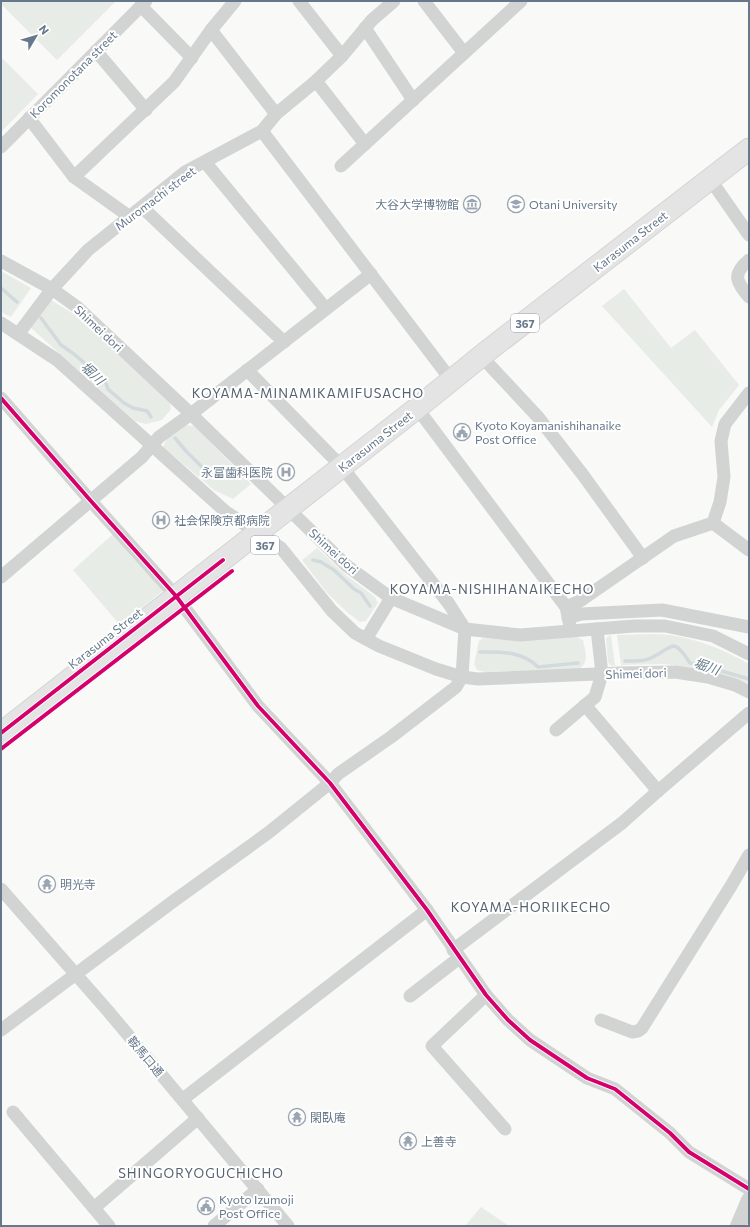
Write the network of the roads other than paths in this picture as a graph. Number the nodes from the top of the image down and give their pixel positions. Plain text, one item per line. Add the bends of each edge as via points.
1 (235, 1) edge
2 (299, 1) edge
3 (394, 1) edge
4 (424, 1) edge
5 (521, 1) edge
6 (143, 4) edge
7 (365, 28) junction
8 (210, 30) junction
9 (96, 51) junction
10 (464, 53) junction
11 (342, 56) junction
12 (192, 58) junction
13 (316, 81) junction
14 (413, 100) junction
15 (146, 110) junction
16 (276, 114) junction
17 (29, 118) junction
18 (262, 131) junction
19 (365, 144) junction
20 (1, 147) edge
21 (749, 149) edge
22 (205, 162) junction
23 (341, 166) dead end
24 (749, 166) edge
25 (74, 177) junction
26 (714, 185) junction
27 (143, 208) junction
28 (130, 217) junction
29 (749, 235) edge
30 (749, 260) edge
31 (1, 261) edge
32 (371, 274) junction
33 (52, 289) junction
34 (749, 297) edge
35 (326, 309) junction
36 (1, 323) edge
37 (18, 333) junction
38 (284, 342) junction
39 (486, 362) junction
40 (248, 370) junction
41 (452, 380) junction
42 (749, 393) edge
43 (1, 398) edge
44 (191, 414) junction
45 (421, 414) junction
46 (151, 446) junction
47 (346, 472) junction
48 (90, 500) junction
49 (293, 513) junction
50 (713, 523) junction
51 (264, 536) junction
52 (749, 550) edge
53 (643, 558) junction
54 (1, 577) edge
55 (391, 598) junction
56 (180, 602) junction
57 (567, 612) junction
58 (749, 627) edge
59 (465, 629) junction
60 (597, 629) junction
61 (571, 631) junction
62 (366, 639) junction
63 (749, 654) edge
64 (602, 674) junction
65 (462, 677) junction
66 (749, 692) edge
67 (585, 705) junction
68 (749, 713) edge
69 (556, 730) dead end
70 (1, 733) edge
71 (1, 749) edge
72 (330, 782) junction
73 (658, 790) junction
74 (749, 855) edge
75 (1, 889) edge
76 (426, 910) junction
77 (456, 954) junction
78 (76, 974) junction
79 (486, 995) junction
80 (410, 996) dead end
81 (601, 1020) dead end
82 (1, 1030) edge
83 (183, 1099) junction
84 (13, 1112) dead end
85 (198, 1118) junction
86 (504, 1129) dead end
87 (258, 1189) junction
88 (749, 1189) edge
89 (749, 1200) edge
90 (94, 1208) junction
91 (109, 1226) edge
92 (214, 1226) edge
93 (288, 1226) edge
94 (738, 1226) edge

1 - 8 street
2 - 11 street
3 - 7 street, Muromachi street
4 - 10 street
5 - 10 street
6 - 9 street, Koromonotana street
6 - 12 street
7 - 11 street, Muromachi street
7 - 14 street
8 - 12 street
8 - 16 street
9 - 15 street
9 - 17 street, Koromonotana street
10 - 14 street
11 - 13 street, Muromachi street
12 - 15 street via 174,82
13 - 16 street, Muromachi street
13 - 19 street
14 - 19 street
15 - 25 street
16 - 18 street, Muromachi street
17 - 20 street, Koromonotana street
17 - 25 street
18 - 22 street, Muromachi street
18 - 32 street
19 - 23 street
21 - 26 highway, Karasuma Street / 367
22 - 27 street, Muromachi street via 185,172
22 - 35 street
24 - 26 highway, Karasuma Street / 367
25 - 28 street
26 - 29 street
26 - 39 highway, Karasuma Street / 367 via 565,311
27 - 28 street, Muromachi street
27 - 38 street
28 - 33 street, Muromachi street via 88,250
30 - 34 street via 739,270 738,278 739,284
31 - 33 street, Shimei dori
32 - 35 street
32 - 41 street
33 - 37 street, Muromachi street
33 - 44 street, Shimei dori via 77,307
35 - 38 street
36 - 37 street, Shimei dori
37 - 46 street, Shimei dori via 57,360
38 - 40 street
39 - 41 highway, Karasuma Street / 367
39 - 45 highway, Karasuma Street / 367
39 - 53 street via 538,417
40 - 44 street
40 - 47 street
41 - 45 highway, Karasuma Street / 367
42 - 50 street via 725,424 721,441 724,476 720,502
43 - 48 street
44 - 46 street via 159,437
44 - 49 street, Shimei dori
45 - 47 highway, Karasuma Street / 367
45 - 57 street
46 - 48 street via 142,457
46 - 51 street, Shimei dori via 226,512
47 - 49 highway, Karasuma Street / 367
47 - 59 street via 436,586
48 - 54 street
48 - 56 street
49 - 51 highway, Karasuma Street / 367
49 - 55 street, Shimei dori via 347,566
50 - 52 street
50 - 53 street via 674,536
51 - 56 highway, Karasuma Street / 367
51 - 62 street, Shimei dori via 281,548 332,611 355,633
53 - 57 street
55 - 59 street, Shimei dori
55 - 62 street
56 - 70 highway, Karasuma Street / 367
56 - 71 highway, Karasuma Street / 367
56 - 72 street via 258,706
57 - 58 street via 582,614 662,610
57 - 61 street
59 - 61 street, Shimei dori via 520,635
59 - 65 street
60 - 61 street, Shimei dori
60 - 63 street, Shimei dori via 665,626 713,636
60 - 64 street
62 - 65 street, Shimei dori via 436,670
64 - 65 street, Shimei dori via 478,679
64 - 66 street, Shimei dori via 675,672 708,677
64 - 67 street via 595,697
65 - 72 street via 456,687
67 - 69 street
67 - 73 street
68 - 73 street
72 - 76 street
72 - 78 street via 268,833
73 - 77 street via 622,823
74 - 81 street via 642,1028 632,1032
75 - 78 street, 鞍馬口通
76 - 77 street
76 - 83 street
77 - 79 street
77 - 80 street
78 - 82 street
78 - 83 street, 鞍馬口通
79 - 86 street via 432,1046
79 - 88 street via 530,1040 588,1078 615,1089 670,1133 689,1152
83 - 85 street, 鞍馬口通
84 - 90 street
85 - 87 street, 鞍馬口通
85 - 90 street
87 - 92 street
87 - 93 street, 鞍馬口通
89 - 94 street
90 - 91 street

